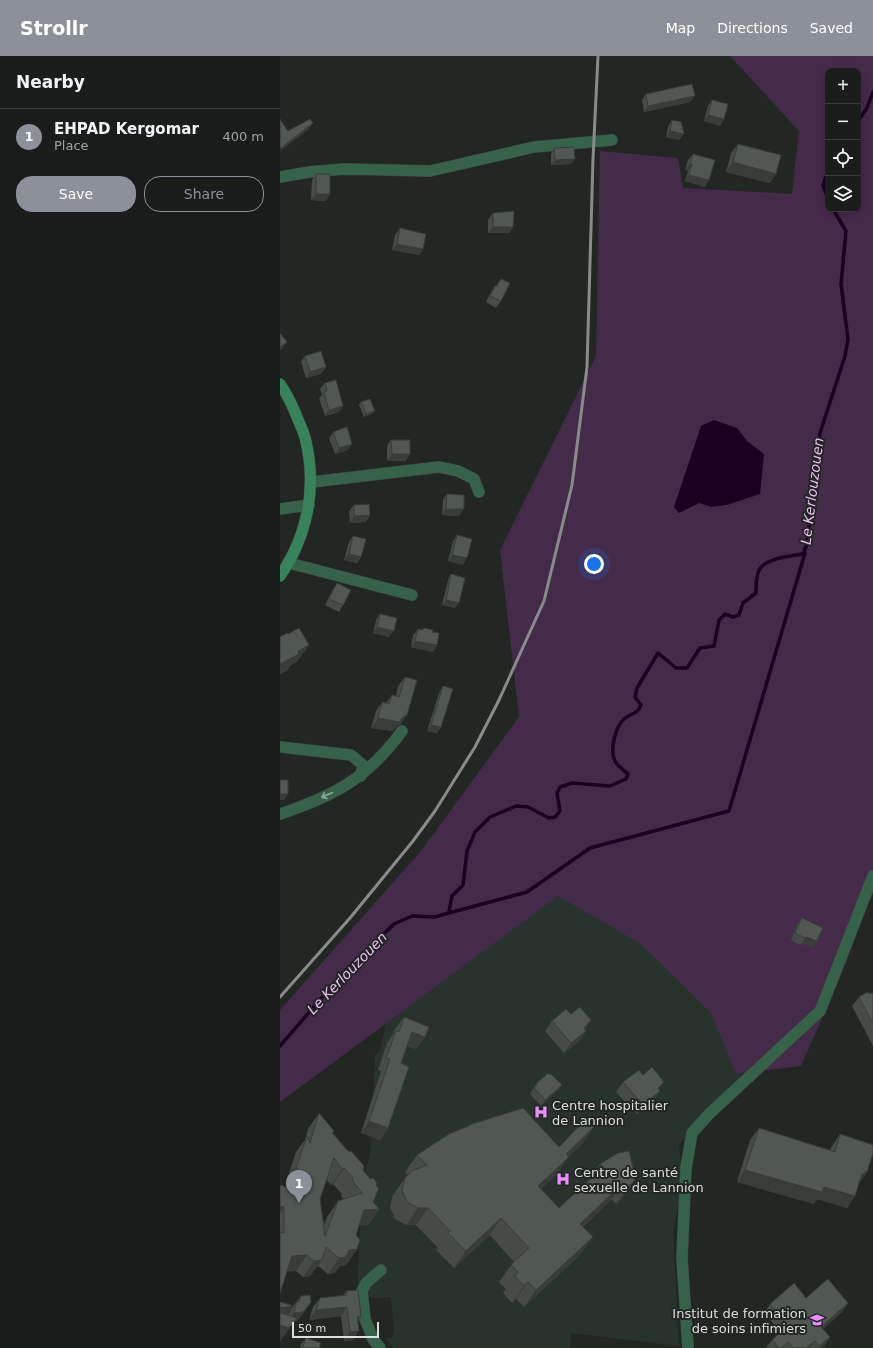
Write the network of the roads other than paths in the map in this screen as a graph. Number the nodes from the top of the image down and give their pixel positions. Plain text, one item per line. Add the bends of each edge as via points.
1 (612, 140) dead end
2 (280, 177) edge
3 (280, 384) edge
4 (312, 482) junction
5 (479, 492) dead end
6 (309, 504) junction
7 (280, 509) edge
8 (289, 563) junction
9 (280, 576) edge
10 (412, 595) dead end
11 (402, 732) dead end
12 (280, 747) edge
13 (361, 776) junction
14 (280, 814) edge
15 (873, 876) edge
16 (381, 1270) dead end
17 (380, 1348) edge
18 (688, 1348) edge

1 - 2 street via 534,147 430,171 344,170
3 - 4 main road via 296,413 306,442
4 - 5 street via 439,467 458,471 474,479
4 - 6 main road
6 - 7 street
6 - 8 main road via 302,533
8 - 9 main road
8 - 10 street
11 - 13 street via 388,750
12 - 13 street via 350,755 363,765
13 -> 14 street via 340,789
15 - 18 street via 820,1011 692,1133 686,1168 682,1258
16 - 17 street via 366,1283 362,1291 365,1319 373,1339

